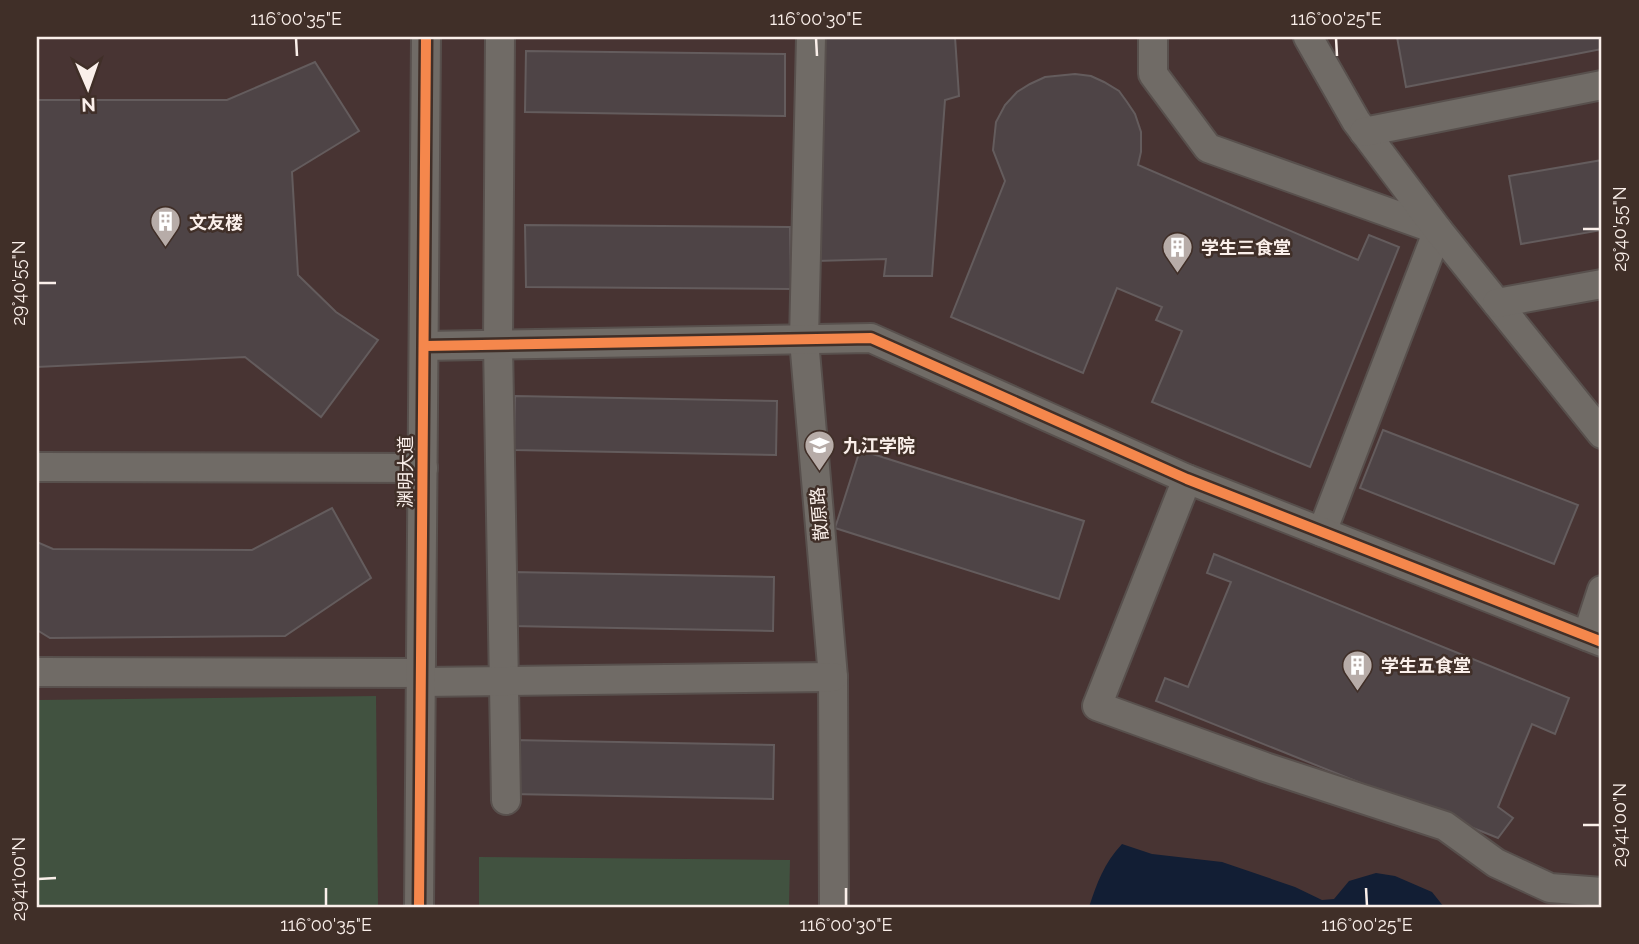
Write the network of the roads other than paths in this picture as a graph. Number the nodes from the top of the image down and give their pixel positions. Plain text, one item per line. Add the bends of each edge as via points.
1 (426, 37) edge
2 (500, 37) edge
3 (811, 37) edge
4 (1153, 37) edge
5 (1308, 37) edge
6 (1602, 85) edge
7 (1364, 132) junction
8 (1438, 230) junction
9 (1602, 284) edge
10 (1497, 303) junction
11 (804, 340) junction
12 (498, 345) junction
13 (424, 346) junction
14 (1602, 433) edge
15 (37, 467) edge
16 (423, 468) junction
17 (1188, 479) junction
18 (1322, 532) junction
19 (1602, 590) edge
20 (1595, 639) edge
21 (37, 672) edge
22 (421, 677) junction
23 (833, 677) junction
24 (504, 680) junction
25 (506, 800) dead end
26 (1602, 892) edge
27 (419, 907) edge
28 (834, 907) edge

1 - 13 street, 渊明大道
2 - 12 street
3 - 11 street, 散原路
4 - 8 street via 1153,74 1208,148
5 - 7 street
6 - 7 street
7 - 8 street
8 - 10 street
8 - 18 street
9 - 10 street
10 - 14 street
11 - 12 street
11 - 17 street via 871,338
11 - 23 street, 散原路
12 - 13 street
12 - 24 street
13 - 16 street, 渊明大道
15 - 16 street
16 - 22 street, 渊明大道
17 - 18 street
17 - 26 street via 1097,706 1265,768 1445,826 1496,863 1550,888
18 - 20 street
19 - 20 street
21 - 22 street
22 - 24 street
22 - 27 street, 渊明大道
23 - 24 street
23 - 28 street, 散原路
24 - 25 street

